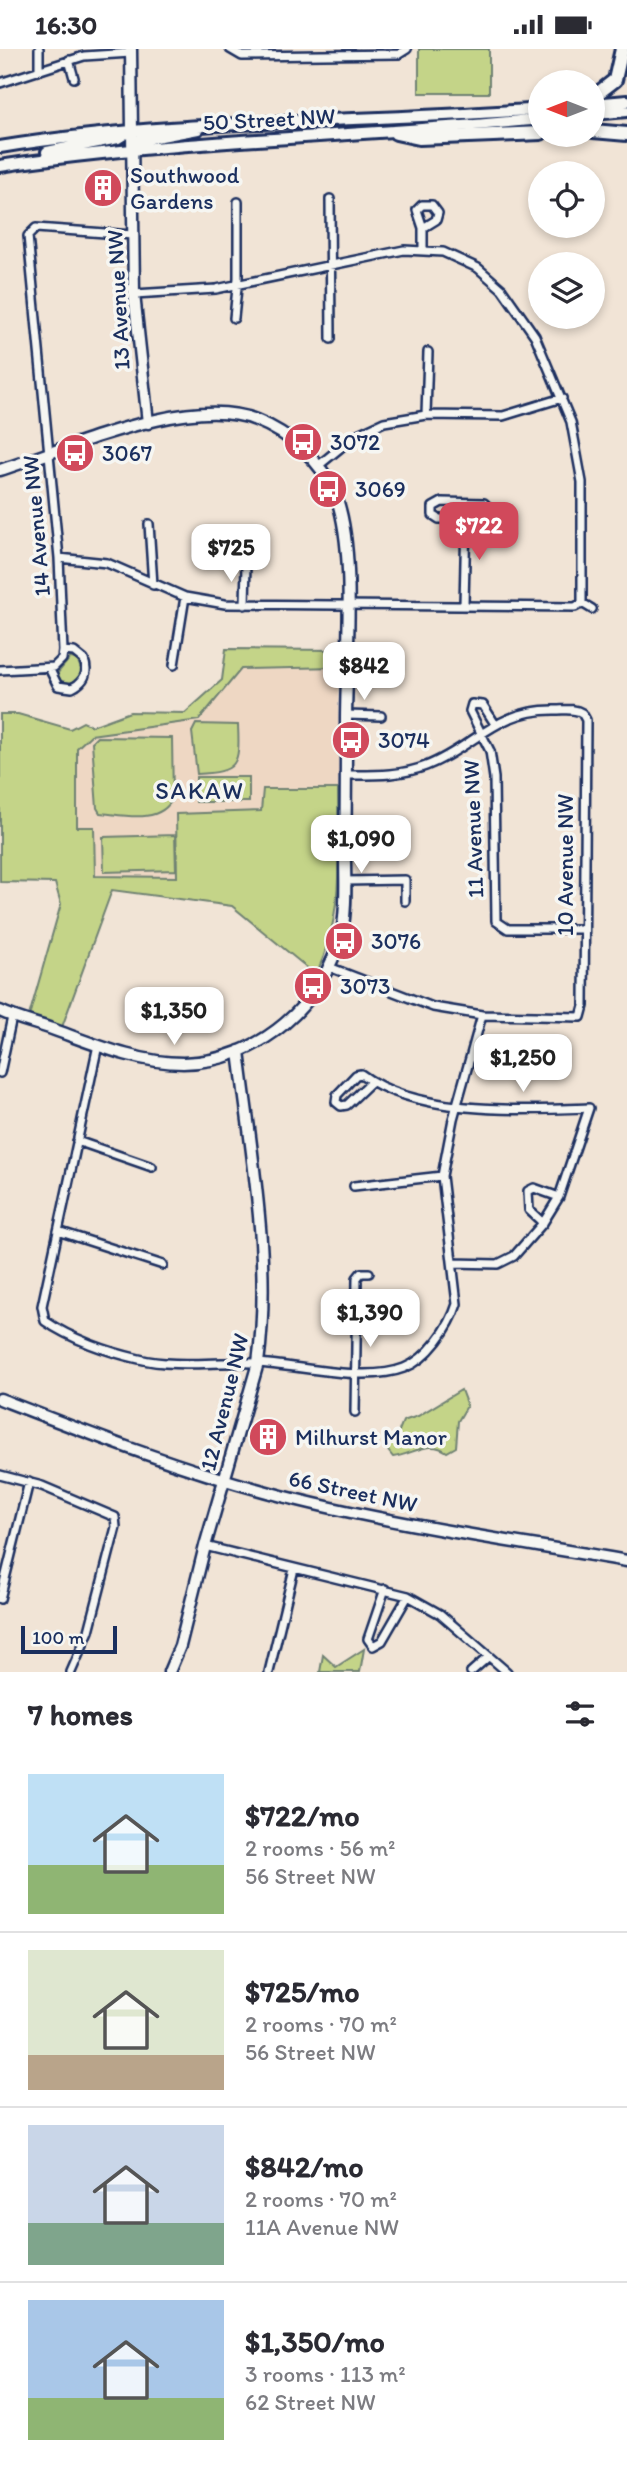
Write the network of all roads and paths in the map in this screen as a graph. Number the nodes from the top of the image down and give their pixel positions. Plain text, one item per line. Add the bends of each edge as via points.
1 (39, 49) edge
2 (407, 49) edge
3 (622, 49) edge
4 (230, 50) edge
5 (131, 51) edge
6 (69, 60) junction
7 (39, 70) junction
8 (74, 78) dead end
9 (0, 83) edge
10 (606, 87) edge
11 (627, 101) edge
12 (606, 103) edge
13 (528, 110) edge
14 (627, 111) edge
15 (606, 113) edge
16 (528, 120) edge
17 (228, 122) junction
18 (132, 129) junction
19 (606, 132) edge
20 (396, 133) junction
21 (528, 134) edge
22 (627, 134) edge
23 (0, 146) edge
24 (132, 148) junction
25 (18, 163) junction
26 (0, 166) edge
27 (330, 199) dead end
28 (238, 202) dead end
29 (423, 228) dead end
30 (133, 235) junction
31 (423, 250) junction
32 (330, 265) junction
33 (236, 285) junction
34 (134, 294) junction
35 (234, 318) dead end
36 (331, 339) dead end
37 (428, 352) dead end
38 (562, 398) junction
39 (426, 415) junction
40 (148, 423) junction
41 (49, 455) junction
42 (318, 466) junction
43 (0, 470) edge
44 (466, 520) junction
45 (149, 524) dead end
46 (59, 558) junction
47 (246, 563) dead end
48 (153, 585) junction
49 (185, 597) junction
50 (582, 603) junction
51 (464, 604) junction
52 (245, 605) junction
53 (346, 606) junction
54 (592, 609) dead end
55 (63, 654) junction
56 (174, 666) dead end
57 (49, 668) junction
58 (0, 670) edge
59 (346, 715) junction
60 (381, 716) dead end
61 (495, 724) junction
62 (482, 731) junction
63 (346, 775) junction
64 (345, 881) junction
65 (405, 901) dead end
66 (584, 929) junction
67 (329, 967) junction
68 (0, 1011) edge
69 (482, 1015) junction
70 (12, 1017) junction
71 (97, 1045) junction
72 (239, 1051) junction
73 (0, 1073) edge
74 (370, 1083) junction
75 (456, 1107) junction
76 (77, 1141) junction
77 (152, 1167) dead end
78 (442, 1176) junction
79 (354, 1186) dead end
80 (559, 1197) junction
81 (543, 1223) junction
82 (58, 1231) junction
83 (453, 1263) junction
84 (163, 1265) dead end
85 (369, 1273) dead end
86 (154, 1362) junction
87 (258, 1363) junction
88 (154, 1372) dead end
89 (356, 1372) junction
90 (0, 1399) edge
91 (355, 1412) dead end
92 (0, 1475) edge
93 (224, 1481) junction
94 (29, 1482) junction
95 (205, 1546) junction
96 (627, 1561) edge
97 (294, 1569) junction
98 (385, 1590) junction
99 (408, 1596) junction
100 (0, 1599) edge
101 (488, 1657) junction
102 (71, 1672) edge
103 (169, 1672) edge
104 (270, 1672) edge
105 (471, 1672) edge
106 (507, 1672) edge

1 - 7 street
2 - 4 street via 386,55 242,56
3 - 10 highway via 615,80
5 - 6 street
5 - 18 street, 13 Avenue NW
6 - 7 street
6 - 8 street
7 - 9 street
11 - 12 main road
13 - 17 main road, 50 Street NW
14 - 15 main road
16 - 20 main road, 50 Street NW
17 - 18 main road, 50 Street NW
17 - 24 main road via 140,140
18 - 23 main road, 50 Street NW
18 - 24 street, 13 Avenue NW
18 - 25 main road via 118,138
19 - 22 highway
20 - 21 highway via 419,138
20 - 24 main road, 50 Street NW
24 - 25 main road, 50 Street NW
24 - 30 street, 13 Avenue NW
25 - 26 main road, 50 Street NW
27 - 32 street
28 - 33 street
29 - 31 street
30 - 34 street, 13 Avenue NW
30 - 41 street, 14 Avenue NW via 40,228 29,232
31 - 32 street
31 - 38 street via 468,262 502,289 535,336
32 - 33 street
32 - 36 street
33 - 34 street
33 - 35 street
34 - 40 street, 13 Avenue NW
37 - 39 street
38 - 39 street via 503,416
38 - 50 street via 580,465
39 - 42 street via 368,428
40 - 41 street
40 - 42 street via 204,411 236,414 278,430
41 - 43 street
41 - 46 street, 14 Avenue NW
42 - 53 street via 336,496 346,536
44 - 44 street via 486,519 491,507 442,502 433,507 433,515 439,519
44 - 51 street
45 - 48 street
46 - 48 street via 107,563
46 - 55 street, 14 Avenue NW
47 - 52 street
48 - 49 street
49 - 52 street
49 - 56 street
50 - 51 street via 575,607
50 - 54 street
51 - 53 street
52 - 53 street
53 - 59 street
55 - 57 street via 58,664
55 - 57 street via 78,654 84,660 84,679 72,688 61,687
57 - 58 street
59 - 60 street
59 - 63 street
61 - 62 street
61 - 62 street, 11 Avenue NW via 484,705 472,704 470,711
61 - 66 street, 10 Avenue NW via 540,710 575,710 586,720
62 - 63 street via 420,769 393,775
62 - 66 street, 11 Avenue NW via 494,778 495,915 499,925 508,929
63 - 64 street
64 - 65 street via 405,880
64 - 67 street via 342,929
66 - 69 street, 10 Avenue NW via 581,1017
67 - 69 street via 433,1007
67 - 72 street via 289,1021
68 - 70 street
69 - 75 street
70 - 71 street
70 - 73 street
71 - 72 street via 148,1060 185,1063
71 - 76 street
72 - 87 street, 12 Avenue NW via 264,1276
74 - 74 street via 364,1075 356,1075 336,1102 347,1105
74 - 75 street
75 - 78 street
75 - 80 street via 589,1108
76 - 77 street
76 - 82 street
78 - 79 street
78 - 83 street
80 - 81 street
80 - 81 street via 534,1188 528,1191 529,1210
81 - 83 street via 514,1256 498,1264
82 - 84 street
82 - 86 street via 42,1317 108,1349
83 - 89 street via 458,1294 452,1320 421,1358 390,1372
85 - 89 street via 357,1278
86 - 87 street
86 - 88 street
87 - 89 street
87 - 93 street, 12 Avenue NW
89 - 91 street
90 - 93 street, 66 Street NW
92 - 94 street
93 - 95 street, 12 Avenue NW
93 - 96 street, 66 Street NW via 365,1515
94 - 100 street
94 - 102 street via 115,1517 93,1618
95 - 97 street
95 - 103 street, 12 Avenue NW
97 - 98 street
97 - 104 street
98 - 99 street
98 - 99 street via 368,1639 373,1646 382,1641
99 - 101 street via 440,1613
101 - 105 street
101 - 106 street

